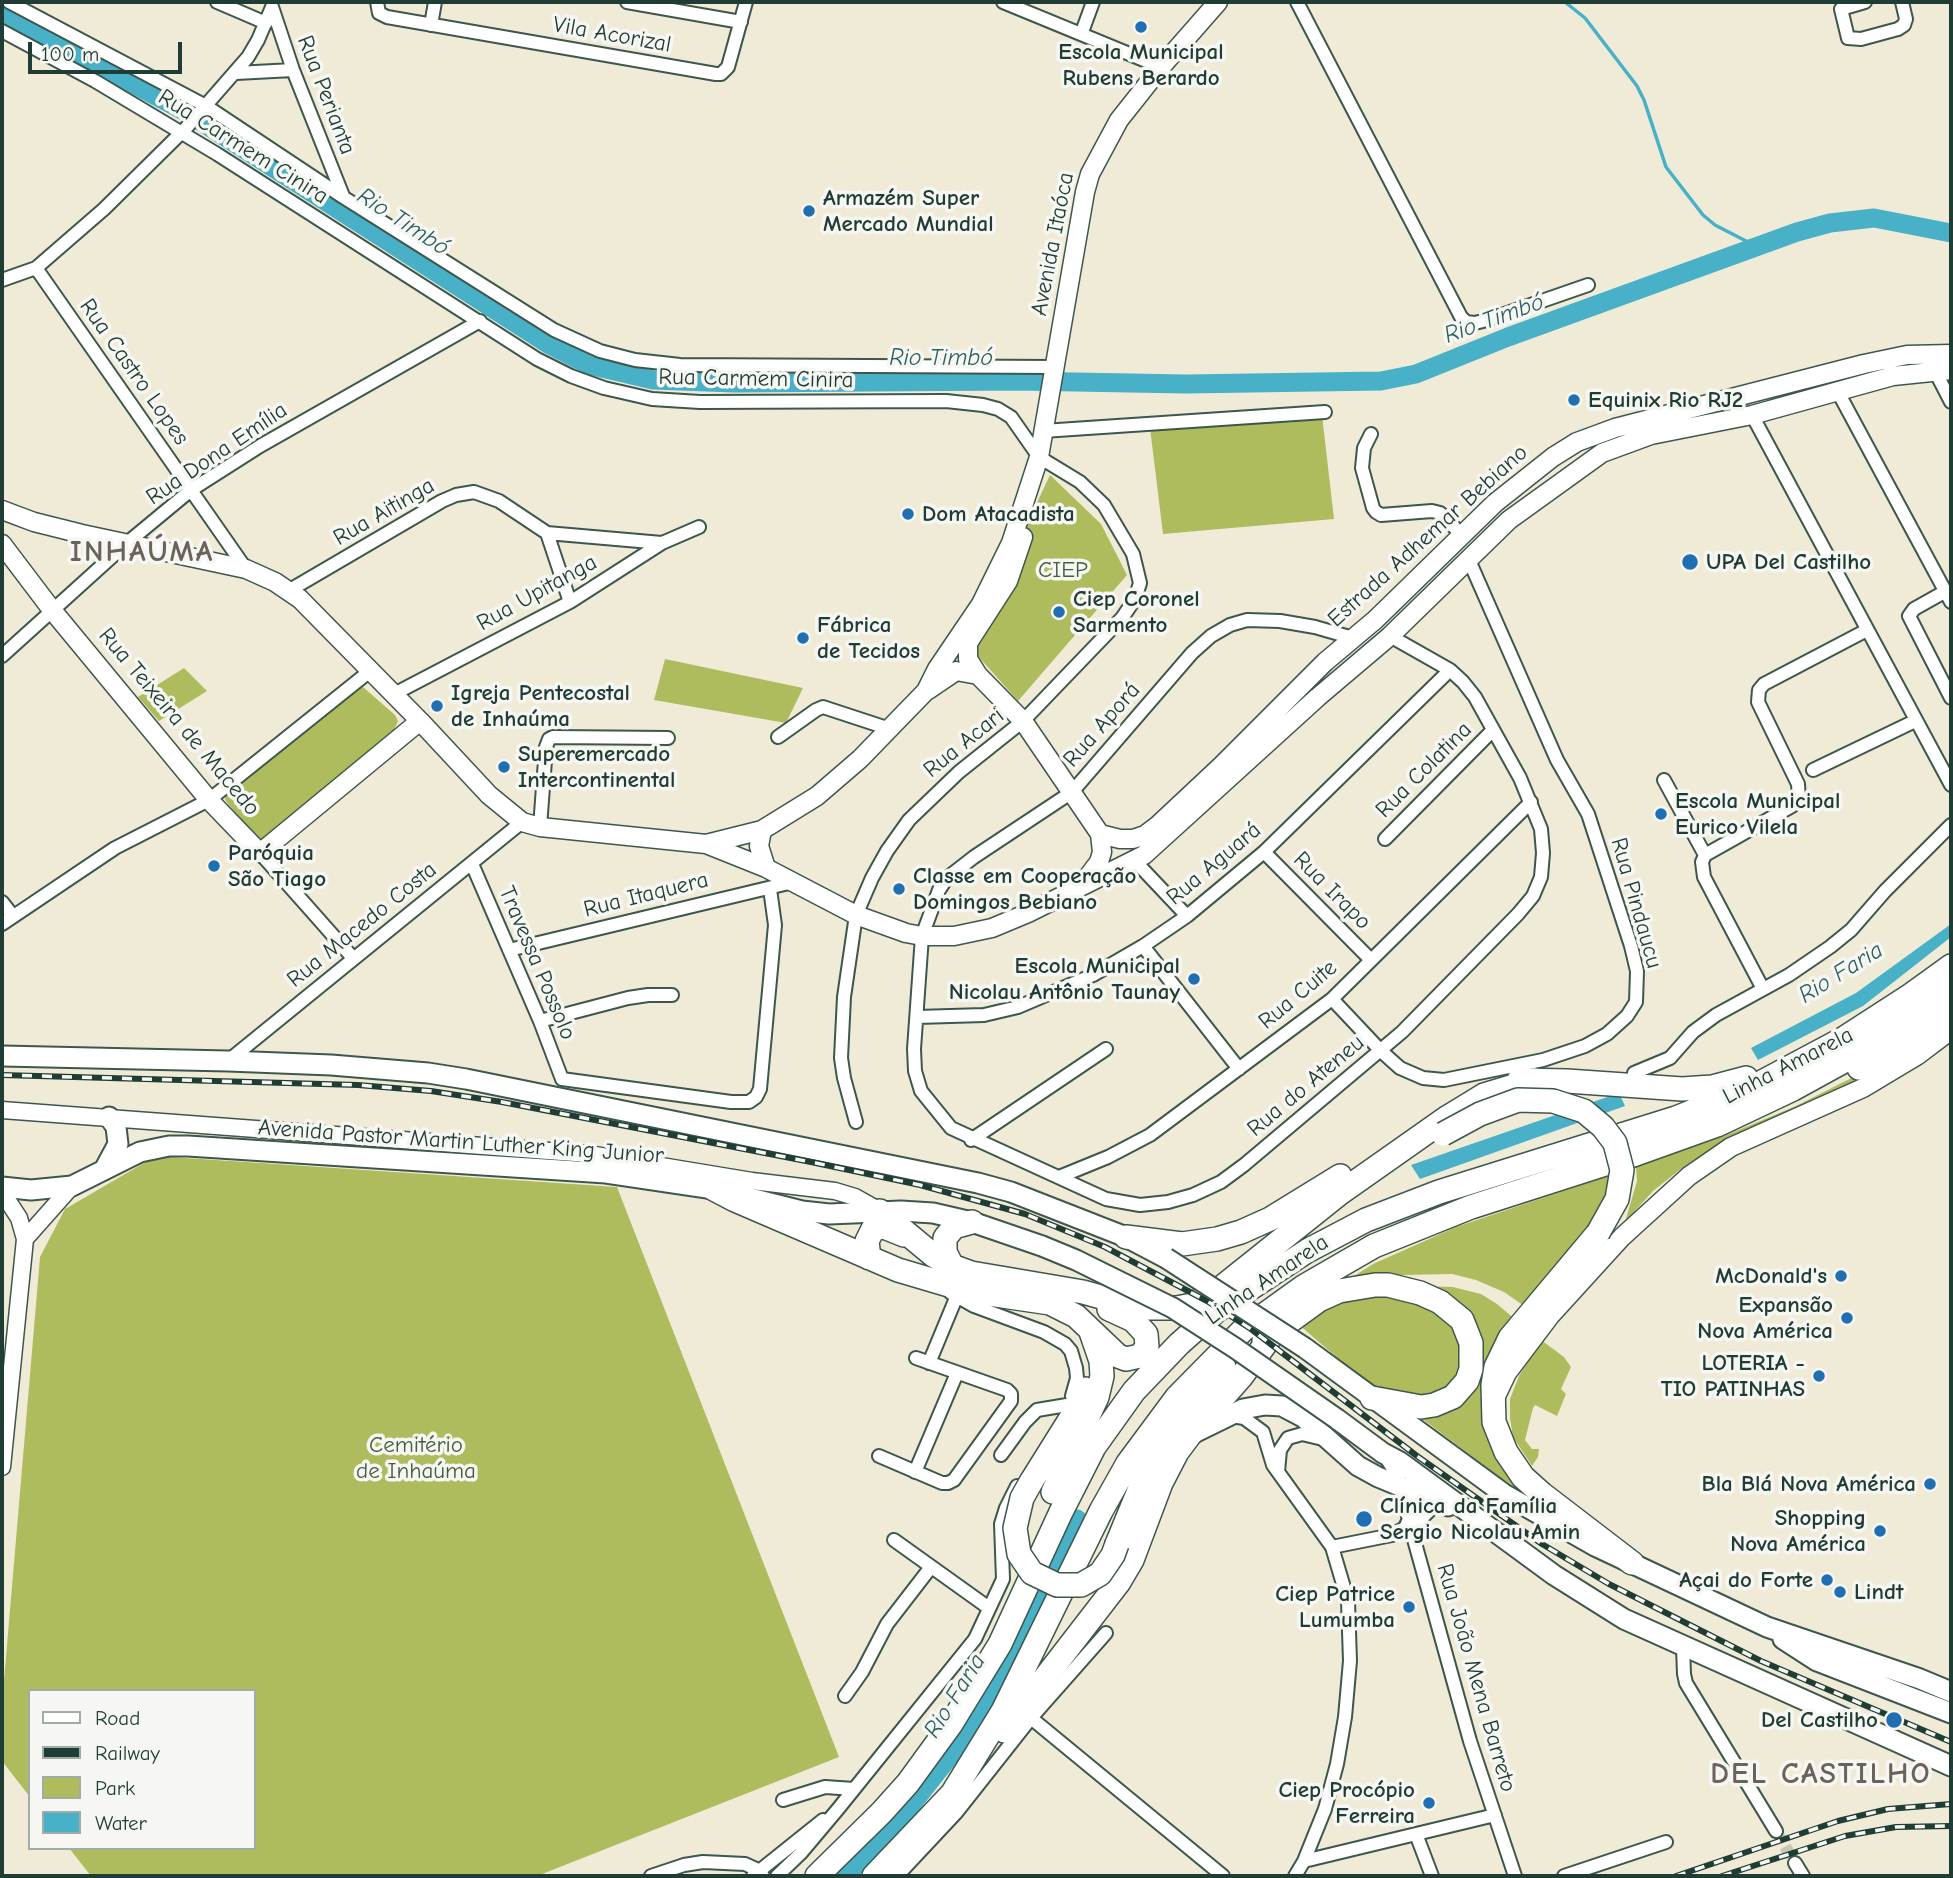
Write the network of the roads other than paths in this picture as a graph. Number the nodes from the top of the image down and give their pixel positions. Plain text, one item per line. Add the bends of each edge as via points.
1 (9, 2) edge
2 (218, 2) edge
3 (435, 2) edge
4 (627, 2) edge
5 (746, 2) edge
6 (1003, 2) edge
7 (1093, 2) edge
8 (1297, 2) edge
9 (1865, 2) edge
10 (1902, 2) edge
11 (1211, 4) edge
12 (272, 5) edge
13 (378, 7) edge
14 (741, 22) junction
15 (266, 23) junction
16 (431, 24) junction
17 (2, 32) edge
18 (1082, 33) junction
19 (1161, 67) junction
20 (293, 70) junction
21 (236, 73) junction
22 (204, 109) junction
23 (183, 130) junction
24 (343, 197) junction
25 (36, 268) junction
26 (2, 280) edge
27 (1588, 285) dead end
28 (481, 321) junction
29 (1951, 354) edge
30 (1943, 370) edge
31 (1053, 379) junction
32 (1780, 386) junction
33 (1839, 392) junction
34 (1720, 400) junction
35 (1951, 402) edge
36 (1325, 412) dead end
37 (1752, 415) junction
38 (1043, 431) junction
39 (1371, 434) dead end
40 (1039, 457) junction
41 (1535, 471) junction
42 (1550, 489) junction
43 (191, 490) junction
44 (1028, 493) junction
45 (2, 510) edge
46 (34, 522) junction
47 (699, 527) dead end
48 (547, 533) junction
49 (1461, 534) junction
50 (127, 543) junction
51 (662, 543) junction
52 (4, 547) edge
53 (1468, 558) junction
54 (246, 569) junction
55 (289, 590) junction
56 (1948, 596) edge
57 (570, 602) junction
58 (52, 610) junction
59 (1375, 620) junction
60 (1867, 629) junction
61 (1390, 636) junction
62 (1353, 638) junction
63 (2, 656) edge
64 (370, 670) junction
65 (1450, 670) junction
66 (978, 675) junction
67 (926, 691) junction
68 (394, 694) junction
69 (1951, 698) edge
70 (421, 721) junction
71 (1915, 721) junction
72 (1023, 722) junction
73 (890, 729) junction
74 (1492, 731) junction
75 (778, 737) dead end
76 (667, 738) dead end
77 (1813, 770) dead end
78 (1664, 780) dead end
79 (1951, 785) edge
80 (1072, 792) junction
81 (209, 800) junction
82 (1531, 802) junction
83 (522, 822) junction
84 (1951, 825) edge
85 (540, 827) junction
86 (762, 830) junction
87 (1100, 834) junction
88 (1385, 839) dead end
89 (706, 844) junction
90 (1264, 852) junction
91 (260, 853) junction
92 (1705, 855) junction
93 (1135, 861) junction
94 (472, 864) junction
95 (766, 868) junction
96 (793, 882) junction
97 (1080, 887) junction
98 (764, 890) junction
99 (2, 902) edge
100 (856, 915) junction
101 (1187, 916) junction
102 (7, 920) edge
103 (922, 936) junction
104 (1143, 946) junction
105 (509, 950) junction
106 (352, 958) junction
107 (1370, 960) junction
108 (1951, 966) edge
109 (1763, 989) junction
110 (1951, 992) edge
111 (672, 995) dead end
112 (1332, 999) junction
113 (1951, 1015) edge
114 (917, 1017) junction
115 (540, 1021) junction
116 (1951, 1030) edge
117 (1106, 1049) dead end
118 (1381, 1051) junction
119 (2, 1056) edge
120 (228, 1061) junction
121 (1793, 1066) junction
122 (1239, 1069) junction
123 (1634, 1073) dead end
124 (1534, 1080) junction
125 (1793, 1089) junction
126 (2, 1110) edge
127 (109, 1117) junction
128 (856, 1122) dead end
129 (971, 1139) junction
130 (104, 1171) junction
131 (1059, 1177) junction
132 (72, 1186) junction
133 (714, 1189) junction
134 (2, 1190) edge
135 (880, 1211) junction
136 (972, 1222) junction
137 (1126, 1237) junction
138 (910, 1238) junction
139 (25, 1239) junction
140 (869, 1258) junction
141 (950, 1283) junction
142 (1046, 1286) junction
143 (993, 1296) junction
144 (1216, 1311) junction
145 (1088, 1326) junction
146 (1243, 1330) junction
147 (916, 1358) dead end
148 (929, 1363) junction
149 (957, 1373) junction
150 (1372, 1398) junction
151 (1493, 1403) junction
152 (1067, 1405) junction
153 (1229, 1415) junction
154 (1182, 1432) junction
155 (1327, 1440) junction
156 (1383, 1452) junction
157 (1001, 1455) dead end
158 (878, 1457) dead end
159 (2, 1466) edge
160 (915, 1472) junction
161 (1278, 1472) junction
162 (1401, 1487) junction
163 (1440, 1503) junction
164 (1484, 1522) junction
165 (1410, 1525) junction
166 (894, 1540) dead end
167 (1332, 1547) junction
168 (1632, 1563) junction
169 (930, 1567) junction
170 (1022, 1597) junction
171 (989, 1608) junction
172 (1767, 1628) junction
173 (1106, 1633) dead end
174 (1683, 1647) junction
175 (1951, 1692) edge
176 (845, 1696) dead end
177 (1951, 1713) edge
178 (1031, 1718) junction
179 (1951, 1766) edge
180 (854, 1789) junction
181 (952, 1794) junction
182 (783, 1800) dead end
183 (838, 1809) junction
184 (1495, 1815) junction
185 (1776, 1831) tunnel mouth
186 (1416, 1834) junction
187 (1666, 1842) dead end
188 (1304, 1861) junction
189 (1795, 1863) tunnel mouth
190 (758, 1874) edge
191 (650, 1876) edge
192 (777, 1876) edge
193 (817, 1876) edge
194 (874, 1876) edge
195 (897, 1876) edge
196 (1223, 1876) edge
197 (1295, 1876) edge
198 (1432, 1876) edge
199 (1515, 1876) edge
200 (1564, 1876) edge
201 (1803, 1876) edge

1 - 22 street, Rua Carmem Cinira
2 - 15 street
3 - 16 street
4 - 14 street
5 - 14 street, Vila Acorizal
6 - 18 street
7 - 18 street
8 - 27 street via 1461,317 1475,323 1487,320
9 - 10 street via 1841,9 1848,38 1898,29 1906,23
11 - 19 main road, Avenida Itaóca
12 - 15 street
12 - 20 street, Rua Perianta
13 - 16 street, Vila Acorizal via 387,16
14 - 16 street, Vila Acorizal via 721,74
15 - 21 street
17 - 23 street, Rua Carmem Cinira
18 - 19 street
19 - 31 main road, Avenida Itaóca via 1119,120 1090,174
20 - 21 street
20 - 24 street, Rua Perianta
21 - 22 street
22 - 23 street
22 - 24 street, Rua Carmem Cinira
23 - 25 street via 104,209
23 - 28 street, Rua Carmem Cinira
24 - 31 street, Rua Carmem Cinira via 554,330 617,356 656,364
25 - 26 street
25 - 43 street, Rua Castro Lopes
28 - 40 street, Rua Carmem Cinira via 571,376 652,399 984,405 1011,417
28 - 43 street, Rua Dona Emília
29 - 32 main road, Estrada Adhemar Bebiano via 1907,355
30 - 33 main road, Estrada Adhemar Bebiano via 1893,376
30 - 35 street
31 - 38 main road, Avenida Itaóca
32 - 34 main road, Estrada Adhemar Bebiano
32 - 37 main road
33 - 37 main road, Estrada Adhemar Bebiano
33 - 56 street
34 - 37 main road
34 - 41 main road, Estrada Adhemar Bebiano via 1592,435
36 - 38 street
37 - 42 main road, Estrada Adhemar Bebiano via 1618,446
37 - 60 street
38 - 40 main road, Avenida Itaóca
39 - 49 street via 1362,468 1376,512 1440,513
40 - 44 main road, Avenida Itaóca
40 - 72 street, Rua Acari via 1080,482 1104,505 1133,554 1140,583 1122,618
41 - 42 main road
41 - 49 main road, Estrada Adhemar Bebiano
42 - 53 main road, Estrada Adhemar Bebiano
43 - 50 street, Rua Dona Emília
43 - 54 street, Rua Castro Lopes
44 - 66 main road, Avenida Itaóca via 1029,511 1016,564 968,643 968,659
44 - 67 main road, Avenida Itaóca via 1001,567
45 - 46 main road, Estrada Adhemar Bebiano
46 - 50 main road, Estrada Adhemar Bebiano
46 - 52 main road via 15,533
47 - 51 street, Rua Upitanga
48 - 51 street, Rua Aitinga
48 - 55 street, Rua Aitinga via 487,495 456,495
48 - 57 street
49 - 59 main road, Estrada Adhemar Bebiano
50 - 54 main road, Estrada Adhemar Bebiano
50 - 58 street, Rua Dona Emília
51 - 57 street, Rua Upitanga
52 - 58 main road, Rua Teixeira de Macedo
53 - 61 main road, Estrada Adhemar Bebiano
53 - 118 street, Rua Pindaucu via 1557,760 1588,814 1631,946 1637,971 1636,1002 1607,1034 1585,1046 1463,1077 1423,1078 1400,1068
54 - 55 main road, Estrada Adhemar Bebiano
55 - 64 main road, Estrada Adhemar Bebiano
56 - 69 street via 1914,609 1909,616
57 - 68 street, Rua Upitanga
58 - 63 street, Rua Dona Emília
58 - 81 main road, Rua Teixeira de Macedo
59 - 61 main road via 1376,632
59 - 62 main road, Estrada Adhemar Bebiano
60 - 71 street
60 - 92 street via 1759,690 1758,702 1798,784 1800,800
61 - 65 street, Rua do Ateneu
61 - 93 main road, Estrada Adhemar Bebiano
62 - 80 street, Rua Aporá via 1280,621 1247,620 1230,625 1192,653
62 - 87 main road, Estrada Adhemar Bebiano via 1157,826 1133,839
64 - 68 main road, Estrada Adhemar Bebiano
64 - 81 street
65 - 74 street, Rua do Ateneu via 1475,697
65 - 90 street, Rua Aguará
66 - 67 main road via 956,671
66 - 72 main road
67 - 73 main road, Avenida Itaóca
68 - 70 main road, Estrada Adhemar Bebiano
70 - 83 main road, Estrada Adhemar Bebiano via 489,795
70 - 91 main road
71 - 77 street
71 - 79 street
72 - 80 main road
72 - 100 street, Rua Acari via 959,772 909,820 887,851
73 - 75 street via 823,707
73 - 86 main road, Avenida Itaóca via 817,796
74 - 82 street, Rua do Ateneu
74 - 88 street, Rua Colatina
76 - 85 street via 549,739
78 - 92 street
80 - 87 main road
80 - 103 street, Rua Aporá via 947,878
81 - 91 main road, Rua Teixeira de Macedo
81 - 102 street via 115,848
82 - 107 street, Rua Cuite
82 - 118 street, Rua do Ateneu via 1543,853 1533,896
83 - 85 main road, Estrada Adhemar Bebiano
83 - 94 street, Rua Macedo Costa
84 - 109 street via 1851,930 1807,965
85 - 89 main road, Estrada Adhemar Bebiano
86 - 89 main road, Avenida Itaóca
86 - 95 main road via 759,846
87 - 97 main road, Estrada Adhemar Bebiano via 1100,862
89 - 95 main road, Estrada Adhemar Bebiano
90 - 101 street, Rua Aguará
90 - 107 street, Rua Irapo
91 - 106 street, Rua Teixeira de Macedo
92 - 109 street via 1704,877
93 - 97 main road, Estrada Adhemar Bebiano
93 - 101 street
94 - 105 street, Travessa Possolo
94 - 106 street, Rua Macedo Costa
95 - 96 main road, Estrada Adhemar Bebiano
95 - 98 street
96 - 98 street, Rua Itaquera
96 - 100 main road, Estrada Adhemar Bebiano
97 - 103 main road, Estrada Adhemar Bebiano via 992,928 954,936
98 - 105 street, Rua Itaquera
98 - 115 street, Travessa Possolo via 775,925 762,1076 756,1097 749,1102 562,1079
99 - 102 street
100 - 103 main road, Estrada Adhemar Bebiano
100 - 128 street, Rua Acari via 841,1058
101 - 104 street, Rua Aguará
103 - 114 street, Rua do Ateneu
104 - 114 street, Rua Aguará via 1093,975 1018,1007 984,1015
104 - 122 street
105 - 115 street, Travessa Possolo
106 - 120 street, Rua Macedo Costa
107 - 112 street, Rua Cuite
108 - 121 highway, Linha Amarela via 1852,1034
109 - 123 street via 1693,1032 1670,1058
110 - 125 highway, Linha Amarela via 1866,1049
111 - 115 street via 628,998
112 - 118 street, Rua Pindaucu
112 - 122 street, Rua Cuite
113 - 125 highway via 1867,1065
114 - 129 street, Rua do Ateneu via 915,1071 921,1091 951,1128
116 - 151 main road, Linha Amarela via 1863,1088 1731,1147 1689,1176 1622,1237 1550,1316 1507,1373
117 - 129 street
118 - 131 street, Rua do Ateneu via 1244,1165 1193,1195 1140,1205 1106,1199
119 - 120 main road, Avenida Pastor Martin Luther King Junior
120 - 137 main road, Avenida Pastor Martin Luther King Junior via 370,1068 479,1081 944,1174 1011,1192
121 - 124 highway via 1712,1087 1682,1089
121 - 144 highway, Linha Amarela via 1676,1118 1439,1192 1367,1220 1307,1251
122 - 131 street, Rua Cuite via 1141,1141
124 - 137 highway via 1494,1082 1463,1095 1289,1208 1241,1232 1182,1244
124 - 142 highway via 1484,1095 1448,1117 1192,1305 1140,1308
125 - 146 highway, Linha Amarela via 1717,1125 1471,1207 1374,1246 1303,1287
126 - 127 street
127 - 130 main road via 118,1144
127 - 135 street via 589,1154 835,1191
129 - 131 street, Rua do Ateneu
130 - 132 main road, Avenida Pastor Martin Luther King Junior
130 - 133 main road, Avenida Pastor Martin Luther King Junior via 140,1152 169,1146 606,1173
132 - 134 main road, Avenida Pastor Martin Luther King Junior
132 - 139 street
133 - 135 main road, Avenida Pastor Martin Luther King Junior via 802,1211
133 - 140 highway
134 - 139 street
135 - 136 main road, Avenida Pastor Martin Luther King Junior via 925,1212
135 - 138 highway
136 - 141 highway via 954,1227 945,1238
136 - 156 main road, Avenida Pastor Martin Luther King Junior, bridge via 1076,1260 1172,1308
137 - 150 main road, Avenida Pastor Martin Luther King Junior, bridge via 1305,1348
138 - 140 highway via 889,1228 873,1228 866,1241
138 - 141 highway
139 - 159 street
140 - 141 highway
141 - 142 highway via 989,1277
141 - 143 highway
141 - 148 street
141 - 152 street via 1065,1344 1077,1378
142 - 145 highway via 1133,1320 1146,1334 1146,1347 1140,1356 1126,1359
143 - 145 highway via 1050,1303
143 - 154 highway, bridge via 1067,1328 1079,1338 1089,1366 1083,1396 1022,1498 1015,1528 1019,1554 1032,1573 1057,1585 1081,1585 1100,1574 1113,1555 1147,1471
144 - 151 highway, bridge via 1277,1254 1443,1134 1518,1100 1553,1101 1584,1111 1615,1143 1622,1170 1617,1199 1598,1233 1510,1338 1496,1367
144 - 170 highway, Linha Amarela via 1152,1370 1111,1422 1078,1476
145 - 170 highway via 1098,1347 1102,1376 1032,1546
146 - 154 highway
146 - 181 highway, Linha Amarela via 1177,1397 1128,1463 1008,1701
147 - 148 street
148 - 149 street
149 - 160 street
149 - 160 street via 1007,1390 1011,1401 954,1480 942,1483
150 - 154 highway via 1421,1407 1442,1403 1461,1389 1473,1356 1467,1329 1454,1311 1396,1286 1339,1291 1275,1331
150 - 168 main road, Avenida Pastor Martin Luther King Junior via 1504,1494
151 - 168 highway via 1499,1437 1523,1477
152 - 157 street via 1037,1410
152 - 171 street via 1006,1508 1001,1524 1003,1579
153 - 154 main road
153 - 155 main road via 1254,1406 1282,1406 1303,1417
153 - 161 street via 1244,1418 1263,1432
154 - 181 highway via 1119,1582
155 - 161 street via 1302,1434 1288,1438 1280,1450
155 - 162 main road via 1358,1466
156 - 162 street, Rua João Mena Barreto
156 - 164 main road, Avenida Pastor Martin Luther King Junior
158 - 160 street
161 - 167 street
162 - 163 main road
162 - 165 street, Rua João Mena Barreto
163 - 164 main road
163 - 165 main road via 1429,1506
164 - 174 main road, Avenida Pastor Martin Luther King Junior via 1592,1600
165 - 167 street via 1392,1535
165 - 184 street, Rua João Mena Barreto
166 - 169 street
167 - 188 street via 1348,1601 1349,1675 1337,1763
168 - 172 main road, Avenida Pastor Martin Luther King Junior
169 - 171 street
169 - 176 street via 887,1624
170 - 193 highway, Linha Amarela via 1000,1644 931,1754
171 - 180 street via 963,1656
172 - 175 main road, Avenida Pastor Martin Luther King Junior
172 - 177 main road, Avenida Pastor Martin Luther King Junior via 1818,1661
173 - 178 street
174 - 179 main road, Avenida Pastor Martin Luther King Junior
174 - 185 street via 1686,1683
178 - 195 street via 956,1813
178 - 196 street
180 - 182 street via 825,1787
180 - 183 street
181 - 194 highway, Linha Amarela
183 - 190 street
183 - 192 street
184 - 186 street
184 - 199 street, Rua João Mena Barreto
186 - 188 street
186 - 198 street
187 - 200 street
188 - 197 street
189 - 201 street
190 - 191 street via 745,1864 703,1862

